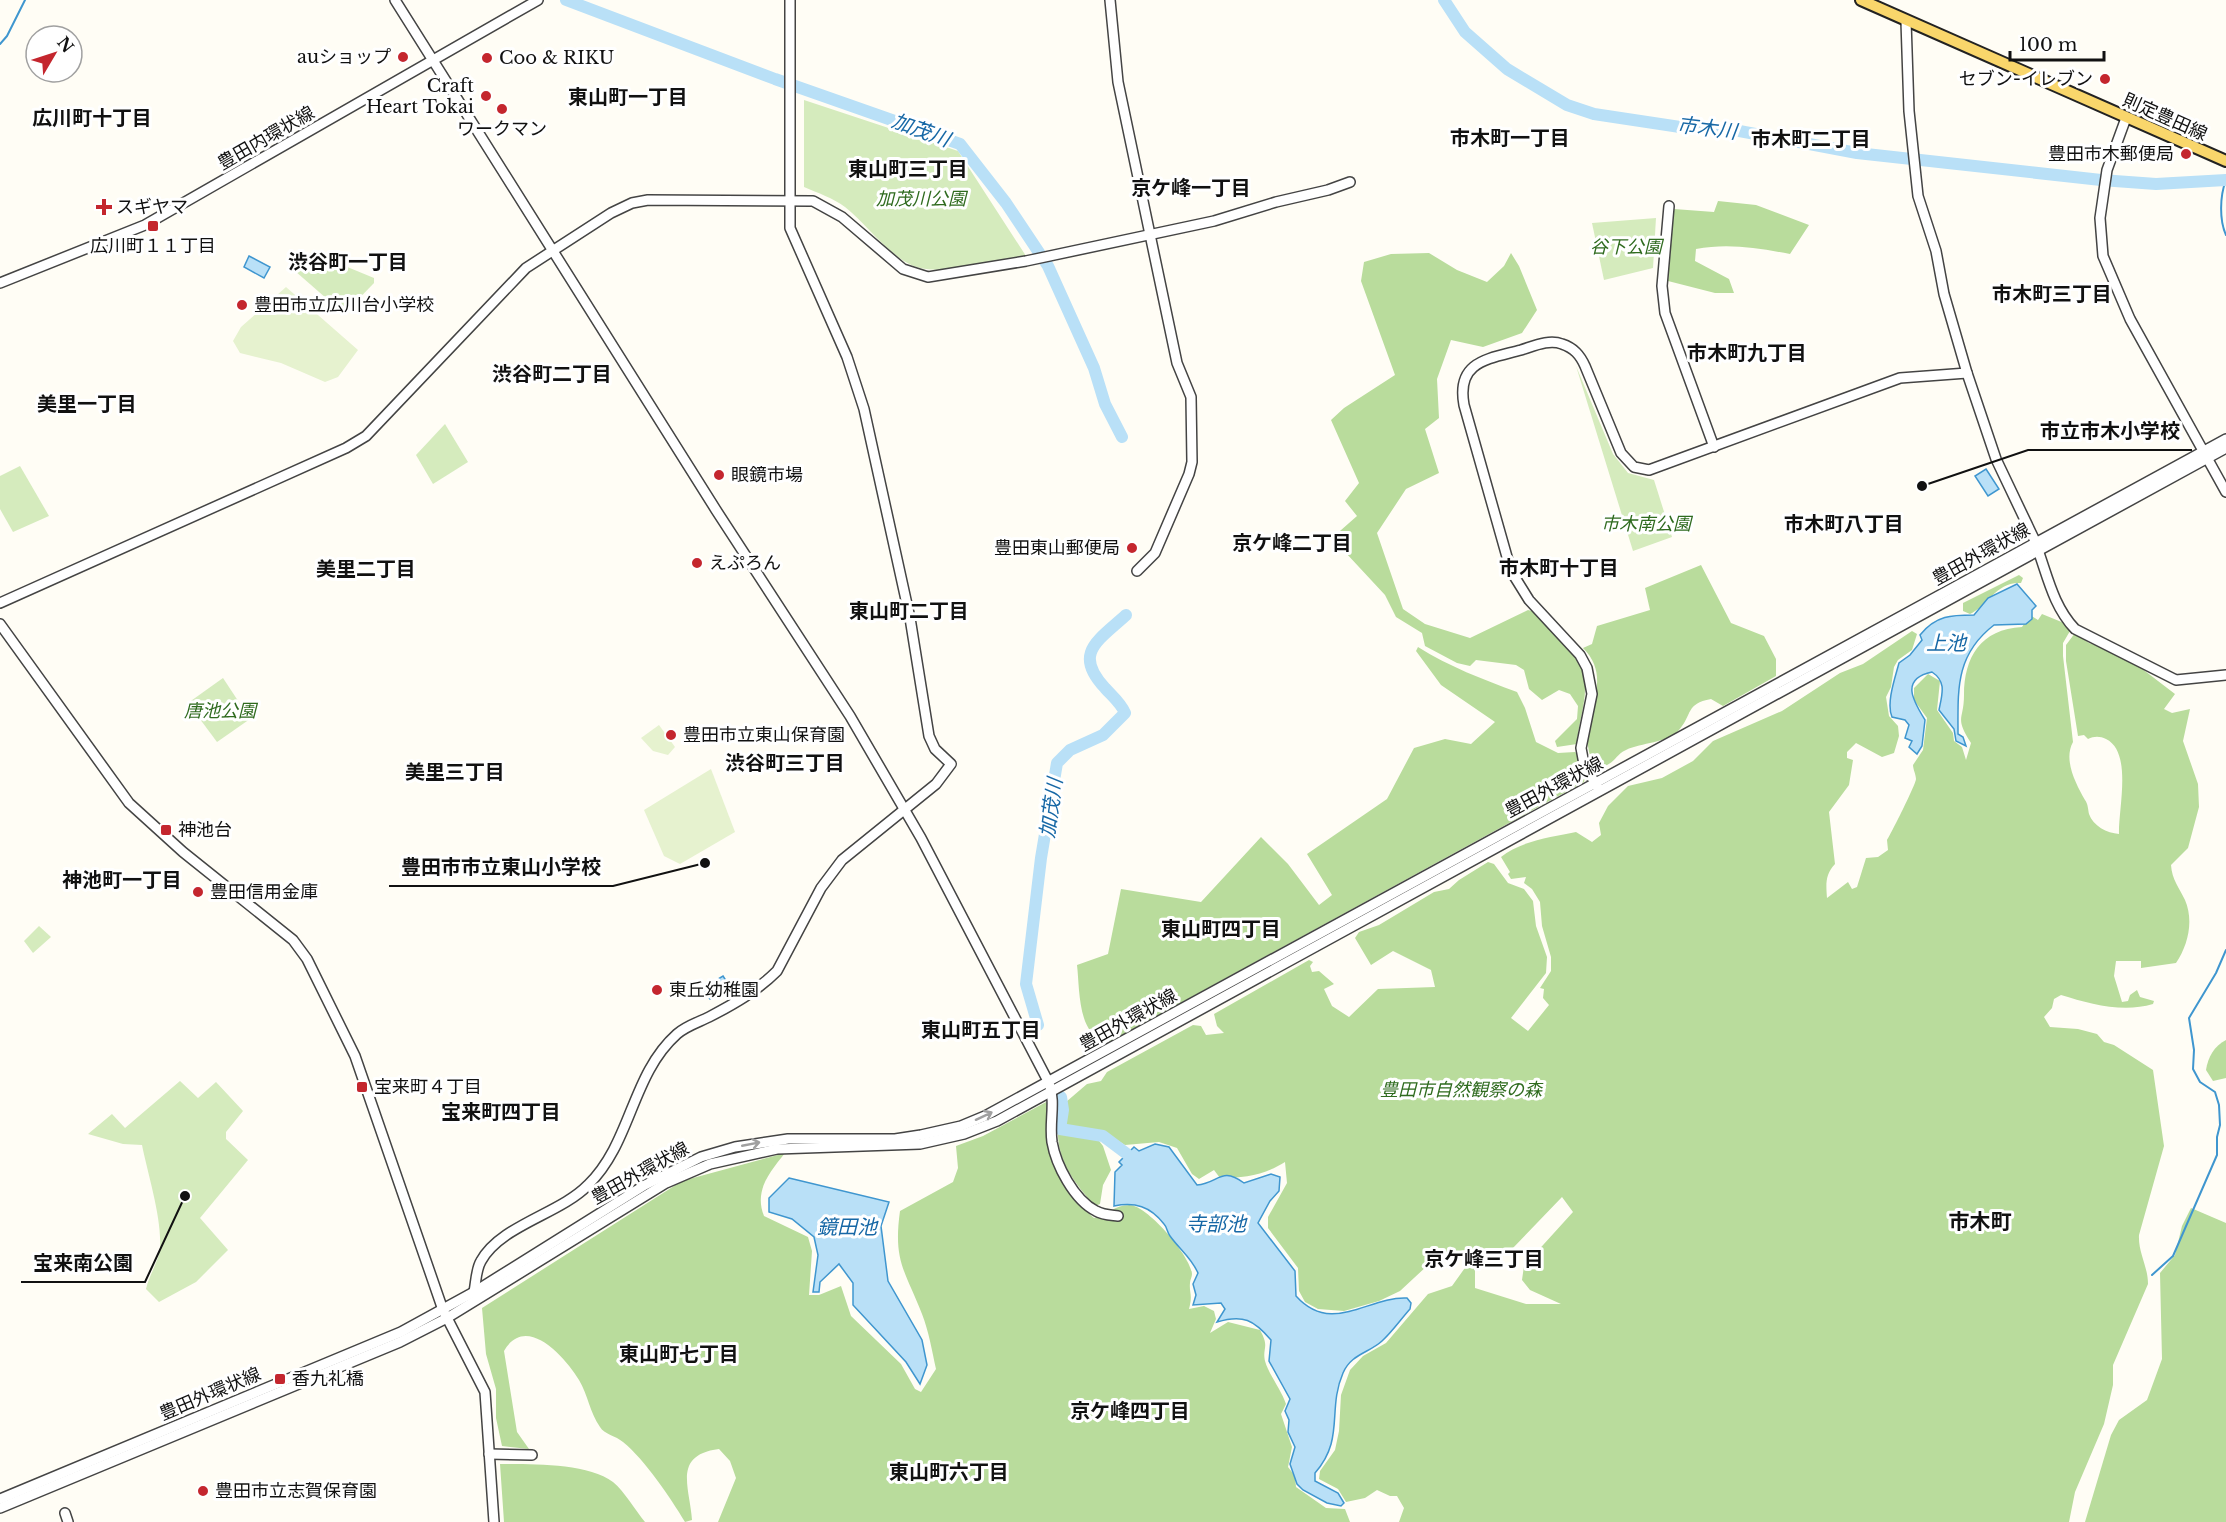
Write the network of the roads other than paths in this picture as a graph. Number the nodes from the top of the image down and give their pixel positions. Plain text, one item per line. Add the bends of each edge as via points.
1 (395, 0) edge
2 (538, 0) edge
3 (790, 0) edge
4 (1110, 0) edge
5 (1861, 0) edge
6 (1906, 21) junction
7 (433, 62) junction
8 (2126, 118) junction
9 (2226, 161) edge
10 (1350, 182) dead end
11 (788, 200) junction
12 (1669, 206) dead end
13 (1152, 234) junction
14 (553, 250) junction
15 (0, 283) edge
16 (1966, 373) junction
17 (2226, 439) edge
18 (1714, 447) junction
19 (2226, 448) edge
20 (2205, 455) junction
21 (2226, 492) edge
22 (2037, 546) junction
23 (1137, 571) dead end
24 (0, 603) edge
25 (0, 624) edge
26 (2226, 675) edge
27 (1597, 787) junction
28 (906, 810) junction
29 (1050, 1087) junction
30 (1118, 1216) dead end
31 (474, 1292) junction
32 (445, 1314) junction
33 (489, 1454) junction
34 (532, 1455) dead end
35 (0, 1499) edge
36 (0, 1508) edge
37 (494, 1522) edge

1 - 7 street
2 - 7 street, 豊田内環状線
3 - 11 street
4 - 13 street via 1118,82
5 - 6 main road, 則定豊田線
6 - 8 main road, 則定豊田線
6 - 16 street via 1917,196 1936,251
7 - 14 street
7 - 15 street, 豊田内環状線 via 139,228
8 - 9 main road, 則定豊田線
8 - 20 street via 2107,170 2104,192 2100,235 2109,277
10 - 13 street
11 - 13 street via 806,199 826,206 895,264 917,276 941,277
11 - 14 street via 638,201 604,217
11 - 28 street via 796,248 854,375 910,618 929,736 951,764 936,784
12 - 18 street via 1662,286 1665,313
13 - 23 street via 1177,363 1191,397 1192,462 1155,553
14 - 24 street via 526,268 366,436
14 - 28 street via 812,655
16 - 18 street via 1900,378
16 - 22 street via 1996,459
17 - 20 street, 豊田外環状線
18 - 27 street via 1655,470 1634,466 1621,453 1581,357 1560,343 1545,343 1481,361 1463,384 1464,405 1511,571 1529,600 1580,655 1587,668 1592,694 1581,748 1584,764
19 - 20 street, 豊田外環状線
20 - 21 street
20 - 22 street, 豊田外環状線
22 - 26 street via 2054,598 2075,629 2176,680
22 - 27 street, 豊田外環状線
25 - 32 street via 129,803 292,940 307,959 338,1018 373,1103
27 - 29 street, 豊田外環状線
28 - 29 street
28 - 31 street via 849,853 828,876 785,958 766,982 682,1031 658,1053 646,1072 618,1144 593,1180 575,1196 495,1245 481,1261
29 - 30 street via 1056,1160 1083,1201 1103,1214
31 -> 29 street, 豊田外環状線 via 645,1185 701,1157 788,1139 896,1139 942,1131
29 - 32 street, 豊田外環状線 via 997,1121 943,1140 894,1146 777,1149 710,1164 666,1183
31 - 32 street, 豊田外環状線
32 - 33 street via 484,1392
32 - 35 street, 豊田外環状線
32 - 36 street, 豊田外環状線 via 400,1341
33 - 34 street
33 - 37 street

